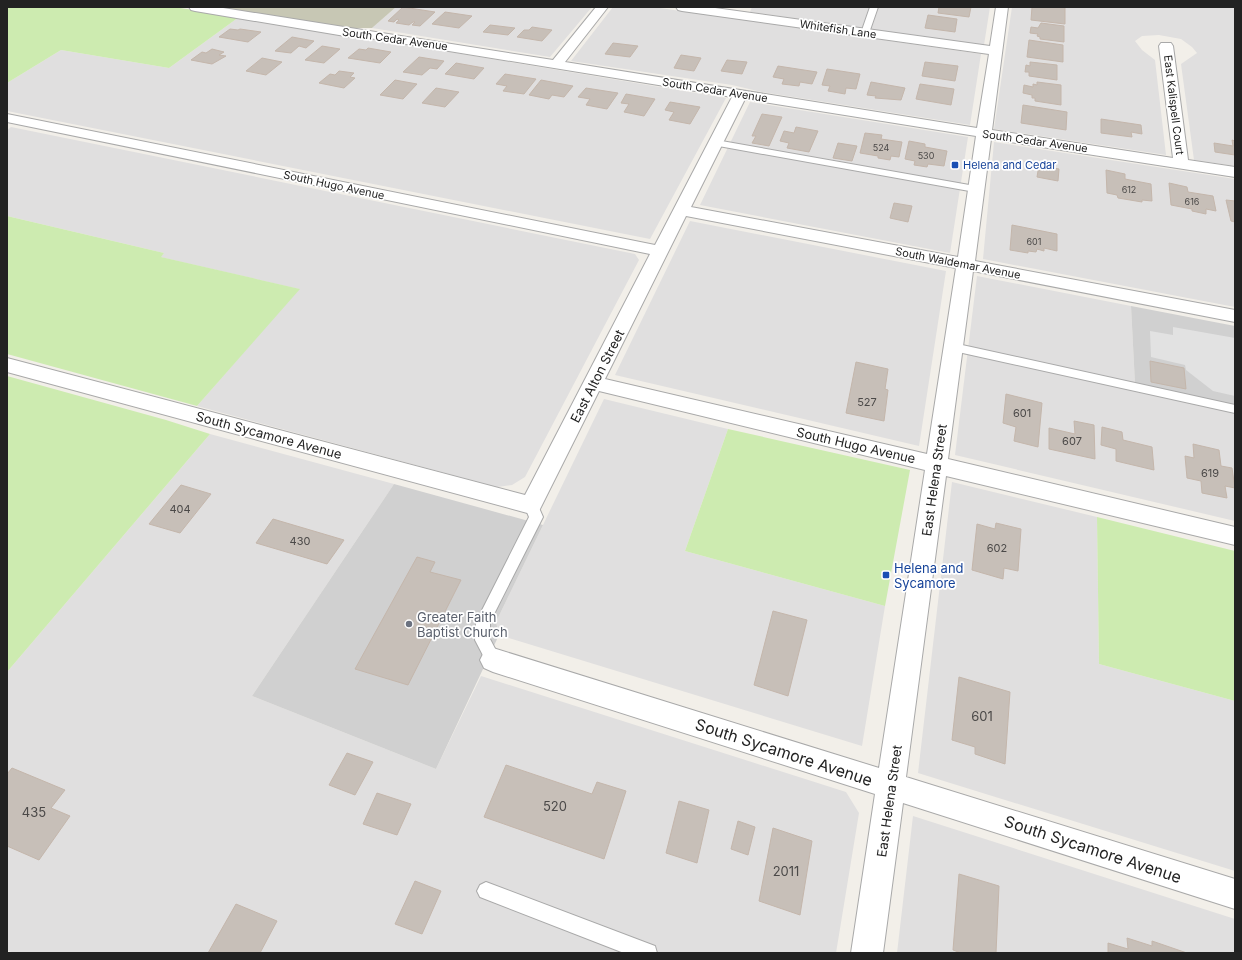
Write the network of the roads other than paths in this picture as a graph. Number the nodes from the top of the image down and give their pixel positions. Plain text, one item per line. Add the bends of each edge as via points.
1 (194, 7) edge
2 (602, 7) edge
3 (682, 7) edge
4 (874, 7) edge
5 (1002, 7) edge
6 (739, 11) edge
7 (865, 33) junction
8 (1166, 46) dead end
9 (995, 51) junction
10 (556, 64) junction
11 (740, 94) junction
12 (7, 118) edge
13 (983, 133) junction
14 (716, 142) junction
15 (1181, 163) junction
16 (1235, 172) edge
17 (975, 189) junction
18 (682, 210) junction
19 (660, 251) junction
20 (965, 264) junction
21 (1235, 316) edge
22 (953, 347) junction
23 (7, 365) edge
24 (594, 383) junction
25 (1235, 409) edge
26 (936, 464) junction
27 (531, 505) junction
28 (1235, 536) edge
29 (493, 660) joint
30 (891, 785) junction
31 (486, 891) dead end
32 (1235, 894) edge
33 (648, 953) edge
34 (867, 953) edge

1 - 10 street, South Cedar Avenue
2 - 10 street
3 - 6 street, Whitefish Lane
4 - 7 lane
5 - 9 street, East Helena Street
6 - 7 street, Whitefish Lane
7 - 9 street, Whitefish Lane
8 - 15 street, East Kalispell Court
9 - 13 street, East Helena Street
10 - 11 street, South Cedar Avenue
11 - 13 street, South Cedar Avenue
11 - 14 street, East Alton Street
12 - 19 street, South Hugo Avenue
13 - 15 street, South Cedar Avenue
13 - 17 street, East Helena Street
14 - 17 lane
14 - 18 street, East Alton Street
15 - 16 street, South Cedar Avenue
17 - 20 street, East Helena Street
18 - 19 street, East Alton Street
18 - 20 street, South Waldemar Avenue
19 - 24 street, East Alton Street
20 - 21 street, South Waldemar Avenue
20 - 22 street, East Helena Street
22 - 25 lane
22 - 26 street, East Helena Street
23 - 27 street, South Sycamore Avenue
24 - 26 street, South Hugo Avenue
24 - 27 street, East Alton Street
26 - 28 street, South Hugo Avenue
26 - 30 street, East Helena Street
27 - 29 lane via 536,517 483,622 482,640
29 - 30 street, South Sycamore Avenue
30 - 32 street, South Sycamore Avenue
30 - 34 street, East Helena Street
31 - 33 lane

